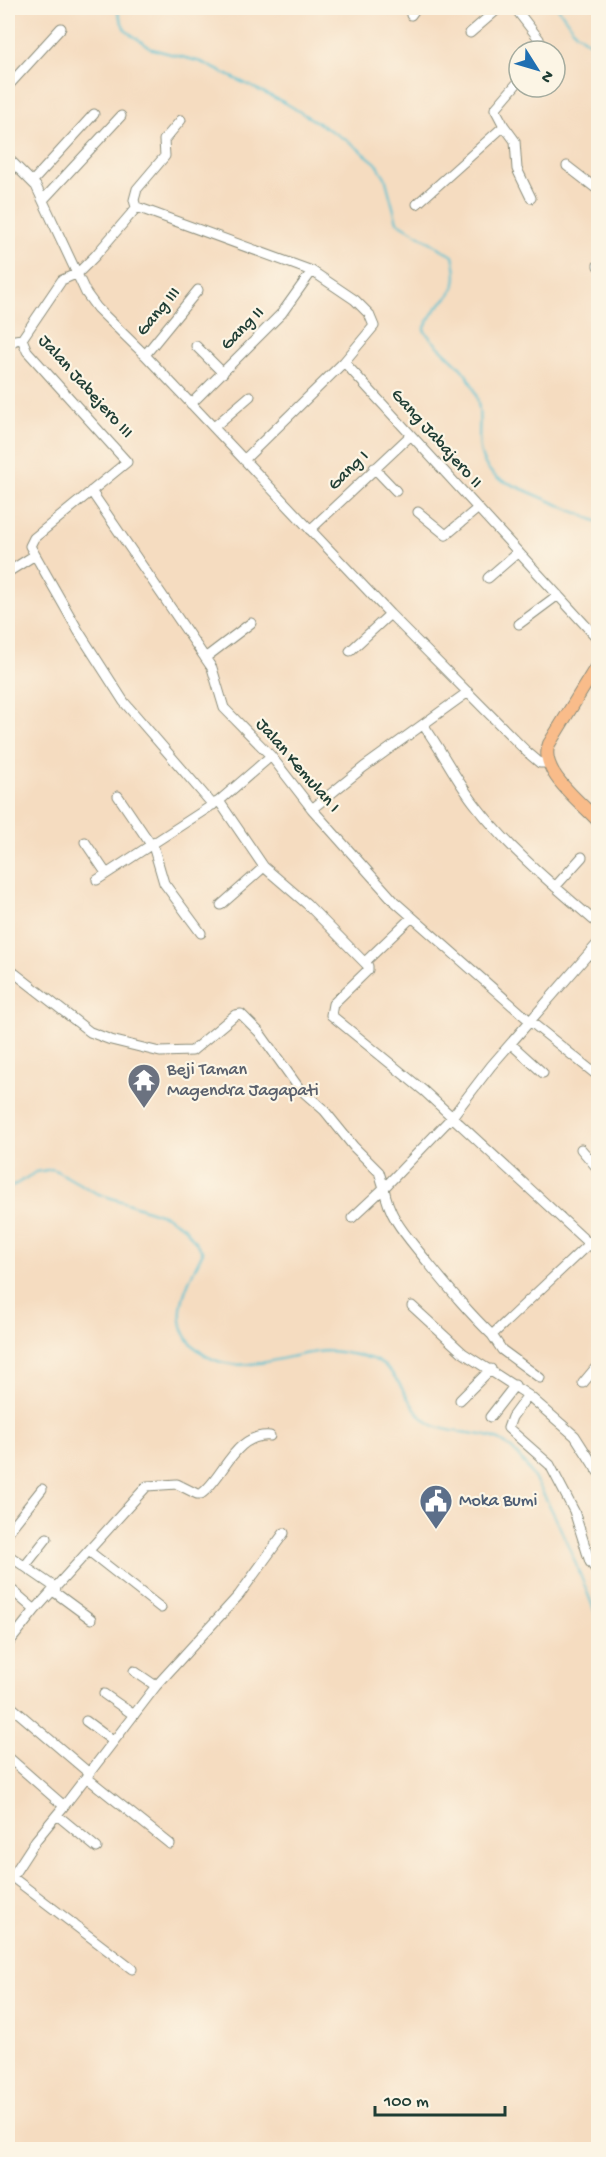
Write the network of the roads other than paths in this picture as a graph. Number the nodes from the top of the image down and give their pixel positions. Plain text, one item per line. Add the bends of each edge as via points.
1 (499, 8) edge
2 (515, 8) edge
3 (61, 28) dead end
4 (470, 33) dead end
5 (539, 39) edge
6 (8, 86) edge
7 (507, 95) edge
8 (94, 114) dead end
9 (121, 116) dead end
10 (181, 120) dead end
11 (504, 126) junction
12 (8, 158) edge
13 (567, 166) dead end
14 (32, 182) junction
15 (598, 190) edge
16 (531, 198) dead end
17 (43, 200) junction
18 (417, 204) dead end
19 (136, 207) junction
20 (312, 271) junction
21 (78, 273) junction
22 (198, 290) dead end
23 (22, 339) junction
24 (8, 346) edge
25 (196, 346) dead end
26 (145, 354) junction
27 (344, 362) junction
28 (223, 373) junction
29 (250, 396) dead end
30 (191, 404) junction
31 (214, 427) junction
32 (410, 435) junction
33 (244, 460) junction
34 (374, 468) junction
35 (91, 491) junction
36 (396, 491) dead end
37 (477, 509) junction
38 (418, 513) dead end
39 (310, 530) junction
40 (517, 553) junction
41 (35, 555) junction
42 (8, 572) edge
43 (488, 578) dead end
44 (558, 595) junction
45 (390, 614) junction
46 (251, 623) dead end
47 (519, 624) dead end
48 (598, 639) edge
49 (350, 651) dead end
50 (205, 658) junction
51 (598, 664) edge
52 (468, 692) junction
53 (424, 726) junction
54 (271, 756) junction
55 (548, 763) junction
56 (118, 796) dead end
57 (216, 803) junction
58 (312, 809) junction
59 (598, 820) edge
60 (85, 842) dead end
61 (149, 844) junction
62 (582, 858) dead end
63 (264, 867) junction
64 (106, 873) junction
65 (97, 880) dead end
66 (555, 887) junction
67 (221, 905) dead end
68 (412, 917) junction
69 (598, 924) edge
70 (201, 933) dead end
71 (598, 943) edge
72 (590, 952) junction
73 (598, 961) edge
74 (365, 962) junction
75 (8, 968) edge
76 (531, 1022) junction
77 (511, 1044) junction
78 (543, 1073) dead end
79 (598, 1076) edge
80 (452, 1117) junction
81 (581, 1149) dead end
82 (598, 1169) edge
83 (384, 1188) junction
84 (352, 1218) dead end
85 (598, 1235) edge
86 (590, 1244) junction
87 (598, 1252) edge
88 (412, 1306) dead end
89 (492, 1335) junction
90 (598, 1365) edge
91 (490, 1369) junction
92 (540, 1378) dead end
93 (583, 1383) dead end
94 (515, 1385) junction
95 (528, 1395) junction
96 (460, 1400) dead end
97 (490, 1417) dead end
98 (270, 1436) dead end
99 (598, 1472) edge
100 (42, 1489) dead end
101 (8, 1532) edge
102 (284, 1533) dead end
103 (47, 1538) dead end
104 (90, 1552) junction
105 (8, 1555) edge
106 (25, 1566) junction
107 (598, 1572) edge
108 (55, 1589) junction
109 (13, 1591) dead end
110 (161, 1608) dead end
111 (35, 1610) junction
112 (91, 1619) dead end
113 (8, 1644) edge
114 (134, 1671) dead end
115 (156, 1686) junction
116 (104, 1694) dead end
117 (8, 1704) edge
118 (134, 1714) junction
119 (86, 1720) dead end
120 (113, 1741) junction
121 (8, 1757) edge
122 (88, 1775) junction
123 (64, 1806) junction
124 (57, 1815) junction
125 (170, 1844) dead end
126 (97, 1848) dead end
127 (132, 1969) dead end

1 - 4 street
2 - 5 street
3 - 6 street
7 - 11 street via 495,109
8 - 14 street
9 - 17 street
10 - 19 street via 164,140 165,156 137,189
11 - 16 street via 515,141 518,169
11 - 18 street
12 - 14 street
13 - 15 street
14 - 17 street
17 - 21 street
19 - 20 street
19 - 21 street, Jalan Jabejero III
20 - 27 street via 355,300 374,322
20 - 28 street, Gang II via 282,313
21 - 23 street, Jalan Jabejero III via 62,280
21 - 26 street via 97,308
22 - 26 street, Gang III
23 - 24 street
23 - 35 street, Jalan Jabejero III via 27,351 126,458 124,465
25 - 28 street
26 - 30 street
27 - 32 street, Gang Jabajero II
27 - 33 street
28 - 30 street, Gang II
29 - 31 street
30 - 31 street
31 - 33 street
32 - 34 street, Gang I
32 - 37 street, Gang Jabajero II
33 - 39 street
34 - 36 street
34 - 39 street, Gang I
35 - 41 street via 31,541
35 - 50 street, Jalan Kemulan I
37 - 38 street via 446,535
37 - 40 street, Gang Jabajero II
39 - 45 street
40 - 43 street
40 - 44 street, Gang Jabajero II
41 - 42 street
41 - 57 street via 124,702
44 - 47 street
44 - 48 street, Gang Jabajero II
45 - 49 street
45 - 52 street
46 - 50 street
50 - 54 street, Jalan Kemulan I via 214,673 223,707
51 - 55 main road via 549,744 545,756
52 - 53 street
52 - 55 street via 527,752 540,763
53 - 58 street
53 - 66 street via 475,804
54 - 57 street
54 - 58 street, Jalan Kemulan I
55 - 59 main road
56 - 61 street
57 - 61 street
57 - 63 street
58 - 68 street, Jalan Kemulan I
60 - 64 street
61 - 64 street
61 - 70 street via 164,883
62 - 66 street
63 - 67 street
63 - 74 street
64 - 65 street
66 - 69 street
68 - 74 street
68 - 76 street, Jalan Kemulan I
71 - 72 street
72 - 73 street
72 - 76 street
74 - 80 street via 368,970 333,1004 331,1015
75 - 83 street via 90,1032 160,1052 192,1051 241,1014 259,1032 299,1088 379,1172
76 - 77 street
76 - 79 street, Jalan Kemulan I
77 - 78 street
77 - 80 street
80 - 83 street
80 - 86 street
81 - 82 street
83 - 84 street
83 - 89 street via 393,1218 405,1235 466,1310
85 - 86 street
86 - 87 street
86 - 89 street
88 - 91 street via 463,1353
89 - 92 street via 502,1350
90 - 93 street
91 - 94 street
91 - 96 street
94 - 95 street
94 - 97 street
95 - 99 street via 579,1439
95 - 107 street via 508,1422 508,1428 550,1465 574,1511 590,1562
98 - 104 street via 254,1438 240,1448 201,1494 177,1484 147,1486
100 - 101 street
102 - 115 street via 239,1595
103 - 106 street
104 - 108 street
104 - 110 street
105 - 106 street
106 - 108 street
108 - 111 street
108 - 112 street
109 - 111 street
111 - 113 street
114 - 115 street
115 - 118 street
116 - 118 street
117 - 122 street
118 - 120 street
119 - 120 street
120 - 122 street
121 - 123 street
122 - 123 street
122 - 125 street
123 - 124 street
124 - 126 street
124 - 127 street via 12,1877

